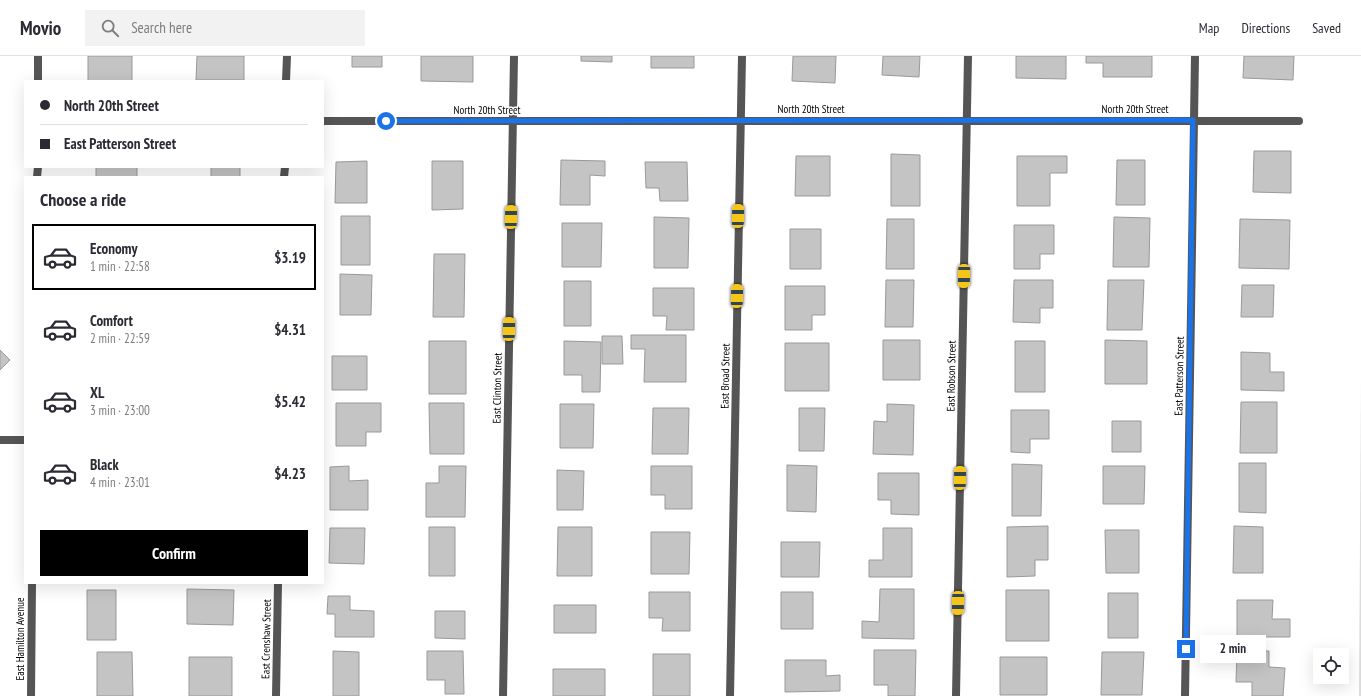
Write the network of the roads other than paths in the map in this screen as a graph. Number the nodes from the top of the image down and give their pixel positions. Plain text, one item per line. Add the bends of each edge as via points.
1 (38, 56) edge
2 (287, 56) edge
3 (514, 56) edge
4 (742, 56) edge
5 (968, 56) edge
6 (1195, 56) edge
7 (38, 80) edge
8 (286, 80) edge
9 (740, 120) junction
10 (966, 120) junction
11 (1193, 120) junction
12 (512, 121) junction
13 (1299, 121) dead end
14 (324, 122) edge
15 (0, 440) edge
16 (24, 440) edge
17 (32, 584) edge
18 (278, 584) edge
19 (31, 696) edge
20 (276, 696) edge
21 (503, 696) edge
22 (730, 696) edge
23 (956, 696) edge
24 (1186, 696) edge

1 - 7 street
2 - 8 street
3 - 12 street, East Clinton Street
4 - 9 street, East Broad Street
5 - 10 street, East Robson Street
6 - 11 street, East Patterson Street
9 - 10 street, North 20th Street
9 - 12 street, North 20th Street
9 - 22 street, East Broad Street
10 - 11 street, North 20th Street
10 - 23 street, East Robson Street
11 - 13 street, North 20th Street
11 - 24 street, East Patterson Street
12 - 14 street, North 20th Street
12 - 21 street, East Clinton Street
15 - 16 street
17 - 19 street, East Hamilton Avenue
18 - 20 street, East Crenshaw Street

